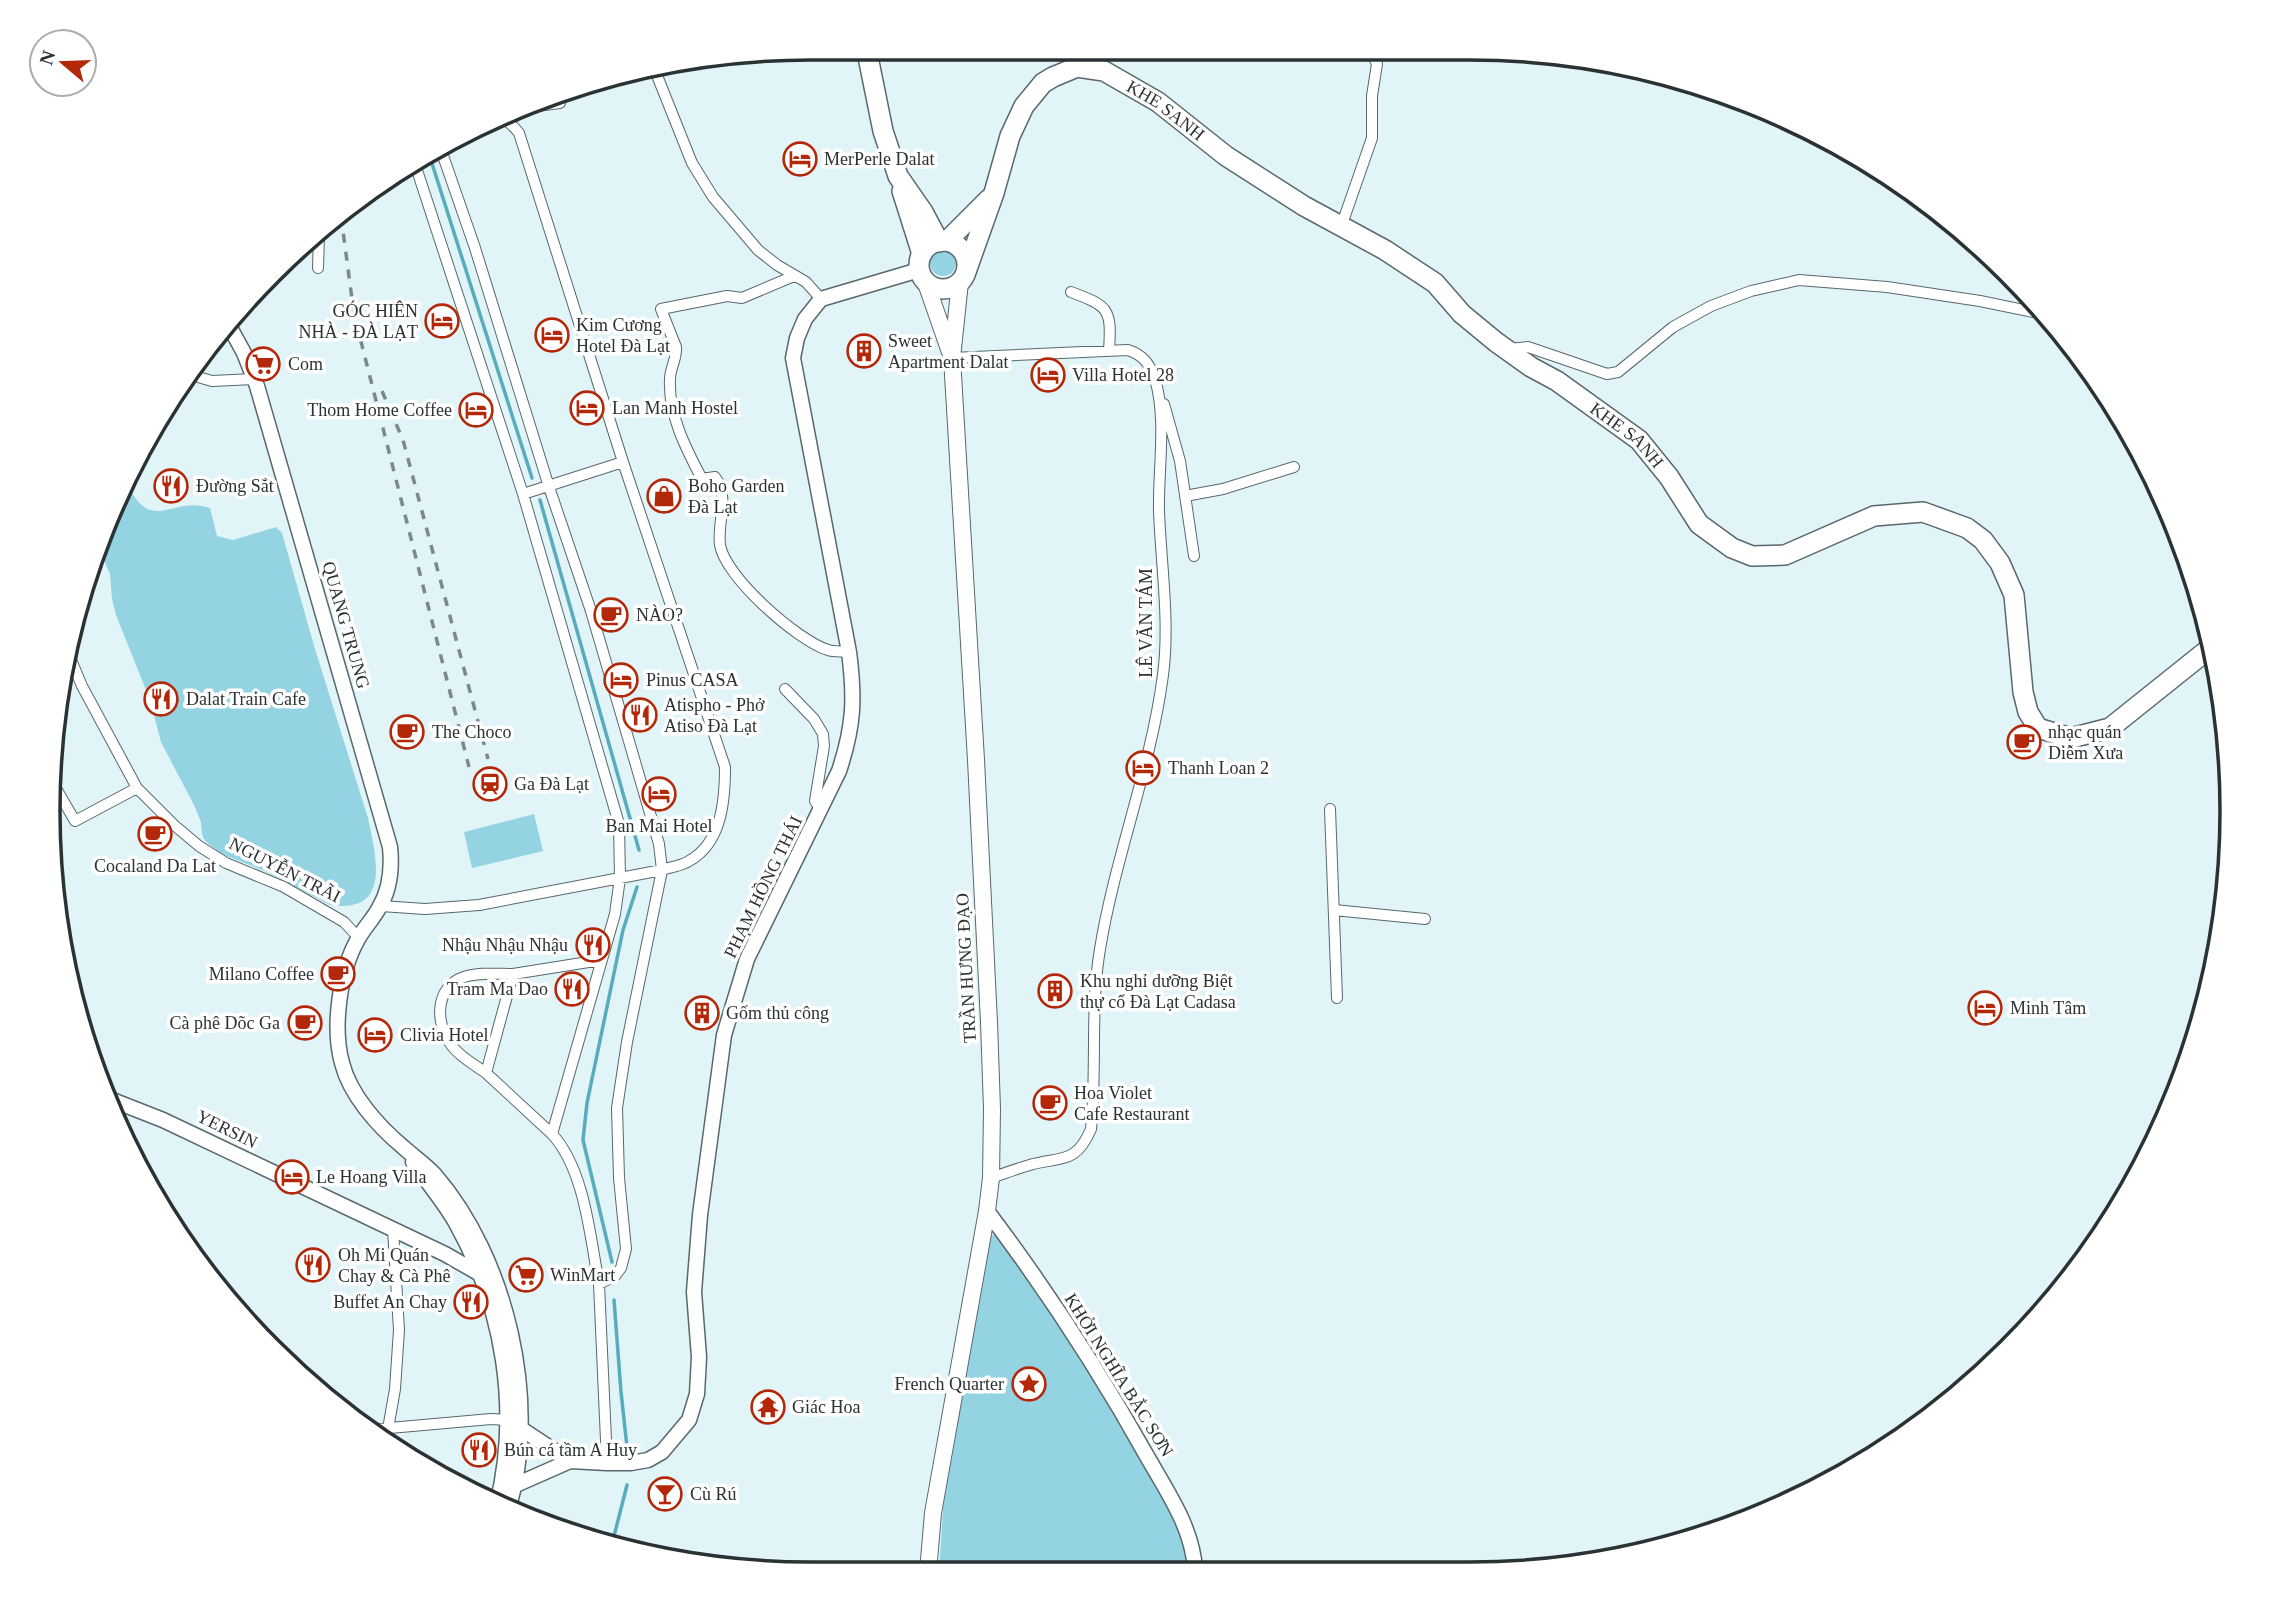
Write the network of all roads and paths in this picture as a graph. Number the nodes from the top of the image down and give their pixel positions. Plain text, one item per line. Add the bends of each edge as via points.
1 (869, 60) edge
2 (1375, 60) edge
3 (657, 76) edge
4 (510, 122) edge
5 (443, 156) edge
6 (417, 171) edge
7 (898, 176) junction
8 (994, 193) junction
9 (1341, 227) junction
10 (943, 242) junction
11 (319, 244) edge
12 (318, 268) dead end
13 (922, 269) junction
14 (794, 276) junction
15 (963, 276) junction
16 (1071, 292) dead end
17 (821, 299) junction
18 (2028, 311) edge
19 (233, 332) edge
20 (1109, 350) junction
21 (1506, 350) junction
22 (952, 358) junction
23 (198, 377) edge
24 (254, 379) junction
25 (1155, 380) junction
26 (623, 462) junction
27 (1294, 467) dead end
28 (549, 487) junction
29 (523, 494) junction
30 (1185, 496) junction
31 (1194, 556) dead end
32 (849, 652) junction
33 (2203, 654) edge
34 (74, 666) edge
35 (785, 689) dead end
36 (137, 788) junction
37 (60, 796) edge
38 (821, 810) junction
39 (1330, 810) dead end
40 (663, 870) junction
41 (620, 878) junction
42 (381, 906) junction
43 (1334, 910) junction
44 (1424, 919) dead end
45 (359, 937) junction
46 (601, 960) junction
47 (513, 974) junction
48 (1337, 998) dead end
49 (486, 1073) junction
50 (119, 1103) edge
51 (552, 1134) junction
52 (402, 1146) junction
53 (991, 1178) junction
54 (987, 1211) junction
55 (393, 1229) junction
56 (480, 1274) junction
57 (599, 1284) junction
58 (500, 1297) junction
59 (514, 1424) junction
60 (384, 1429) edge
61 (388, 1429) junction
62 (570, 1461) junction
63 (607, 1463) junction
64 (516, 1485) junction
65 (500, 1494) edge
66 (503, 1496) edge
67 (511, 1500) edge
68 (929, 1562) edge
69 (1194, 1562) edge

1 - 7 highway
2 - 9 street via 1372,138
3 - 14 street via 697,174 758,250
4 - 26 street via 519,133
5 - 28 street
6 - 29 street
7 - 10 highway
7 - 13 highway
8 - 9 highway, KHE SANH via 1010,136 1024,107 1043,83 1076,67 1104,71 1131,85 1226,156
8 - 10 highway, KHE SANH
8 - 15 highway, KHE SANH
9 - 21 highway, KHE SANH via 1435,283 1462,314
10 - 13 highway via 926,248
10 - 15 highway via 964,254
11 - 12 street
13 - 15 highway via 939,289 947,289
13 - 17 street
13 - 22 main road, TRẦN HƯNG ĐẠO
14 - 17 street
14 - 32 street via 742,298 727,296 661,309 677,354 670,377 671,398 685,447 702,479 715,477 721,485 720,545 734,573 792,629 828,650
15 - 22 main road, TRẦN HƯNG ĐẠO
16 - 20 street via 1098,302 1107,311
17 - 32 street, PHẠM HỒNG THÁI via 805,319 793,358
18 - 21 street via 1887,287 1800,280 1711,306 1673,327 1618,372 1607,374 1528,347
19 - 24 street, QUANG TRUNG
20 - 22 street, LÊ VĂN TÁM
20 - 25 street, LÊ VĂN TÁM via 1140,354
21 - 33 highway, KHE SANH via 1639,440 1699,524 1752,556 1785,555 1874,516 1923,512 1966,528 1983,540 2000,563 2014,595 2023,692 2038,728 2071,738 2110,728
22 - 53 main road, TRẦN HƯNG ĐẠO via 989,1022
23 - 24 street via 212,382
24 - 42 street, QUANG TRUNG via 388,836 391,868
25 - 30 street via 1175,441
25 - 53 street, LÊ VĂN TÁM via 1160,405 1164,673 1099,952 1091,1129 1084,1145 1068,1157
26 - 28 street
26 - 40 street via 725,767 725,798 709,843 690,861
27 - 30 street
28 - 29 street
28 - 40 street via 602,647
29 - 41 street via 619,824
30 - 31 street
32 - 38 street, PHẠM HỒNG THÁI via 853,717 839,771
34 - 36 street, NGUYỄN TRÃI
35 - 38 street via 823,734 815,801
36 - 37 street via 75,821
36 - 45 street, NGUYỄN TRÃI via 199,846 296,894 344,922
38 - 63 street, PHẠM HỒNG THÁI via 747,959 724,1035 694,1292 698,1394 689,1420 662,1452 639,1462
39 - 43 street
40 - 41 street
40 - 57 street via 617,1108 626,1249 615,1276
41 - 42 street via 479,905
41 - 46 street
42 - 45 street, QUANG TRUNG
43 - 44 street
43 - 48 street
45 - 52 street via 341,996 341,1061 358,1097
46 - 47 street
46 - 51 street
47 - 49 street
47 - 49 street via 465,977 451,984 442,999 443,1032 453,1048
49 - 51 street
50 - 55 street, YERSIN
51 - 57 street via 572,1165 582,1196
52 - 56 street via 455,1221
52 - 58 street via 426,1165 462,1210
53 - 54 main road, TRẦN HƯNG ĐẠO
54 - 68 main road, TRẦN HƯNG ĐẠO via 933,1513
54 - 69 street, KHỞI NGHĨA BẮC SƠN via 1135,1434 1184,1522
55 - 56 street, YERSIN
55 - 61 street via 399,1330
56 - 58 street, YERSIN
56 - 59 street, YERSIN via 497,1324
57 - 63 street
58 - 59 street, YERSIN via 517,1370
59 - 61 street via 491,1419
59 - 62 street
59 - 64 street, YERSIN
59 - 65 street, YERSIN
60 - 61 street
62 - 63 street, PHẠM HỒNG THÁI
62 - 64 street
64 - 66 street
64 - 67 street, YERSIN

